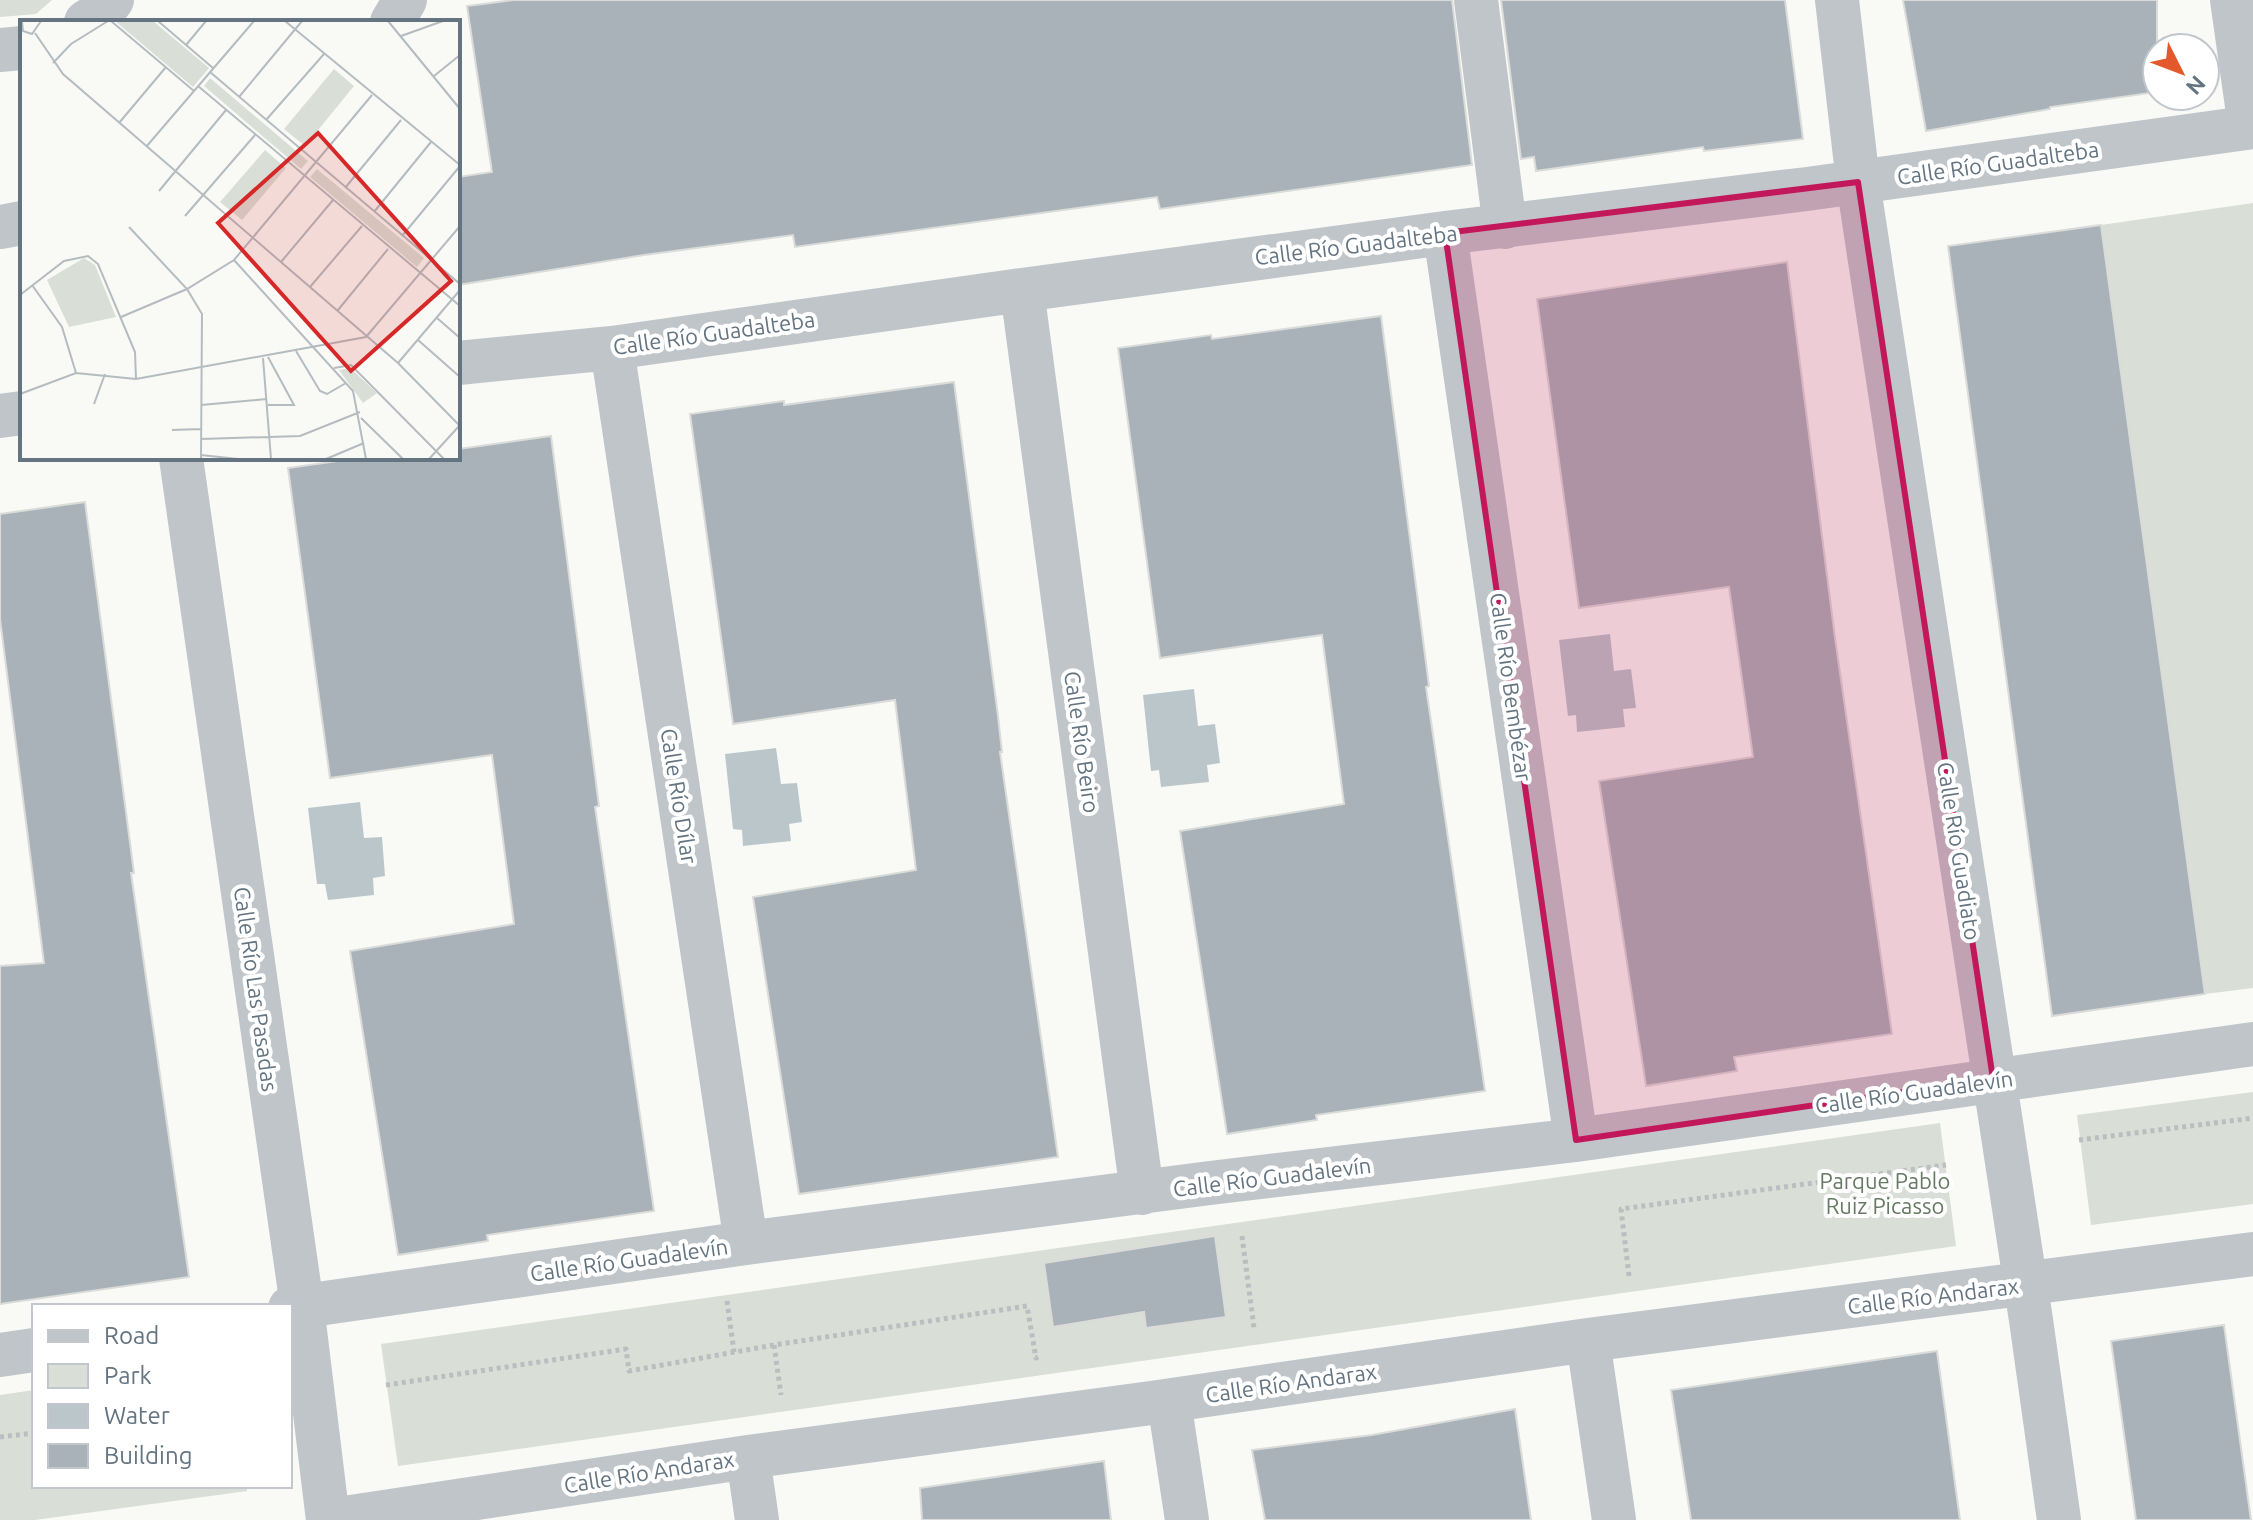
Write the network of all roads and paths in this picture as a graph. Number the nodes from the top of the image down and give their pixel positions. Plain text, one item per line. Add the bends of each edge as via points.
1 (112, 0) edge
2 (405, 0) edge
3 (1476, 0) edge
4 (1837, 0) edge
5 (2232, 0) edge
6 (89, 20) edge
7 (393, 20) edge
8 (20, 48) edge
9 (0, 50) edge
10 (2251, 127) edge
11 (1858, 182) junction
12 (20, 223) edge
13 (0, 227) edge
14 (1505, 227) junction
15 (1445, 233) junction
16 (1022, 290) junction
17 (612, 348) junction
18 (460, 363) edge
19 (20, 413) edge
20 (0, 416) edge
21 (181, 460) edge
22 (2253, 1044) edge
23 (1993, 1079) junction
24 (2253, 1118) edge
25 (1576, 1140) junction
26 (2079, 1140) dead end
27 (1946, 1165) dead end
28 (1142, 1193) junction
29 (1241, 1223) dead end
30 (746, 1243) junction
31 (2253, 1254) edge
32 (1629, 1278) dead end
33 (2026, 1284) junction
34 (727, 1296) dead end
35 (296, 1307) edge
36 (1270, 1325) dead end
37 (1254, 1328) junction
38 (1238, 1330) dead end
39 (1588, 1340) junction
40 (774, 1345) junction
41 (32, 1350) edge
42 (734, 1352) junction
43 (0, 1355) edge
44 (1052, 1355) dead end
45 (386, 1385) dead end
46 (782, 1398) dead end
47 (1169, 1401) junction
48 (32, 1433) edge
49 (0, 1437) edge
50 (748, 1457) junction
51 (329, 1520) edge
52 (757, 1520) edge
53 (1187, 1520) edge
54 (1614, 1520) edge
55 (2059, 1520) edge

1 - 6 street
2 - 7 street
3 - 14 street
4 - 11 street, Calle Río Guadiato
5 - 10 street
8 - 9 street
10 - 11 street, Calle Río Guadalteba
11 - 14 street, Calle Río Guadalteba
11 - 23 street, Calle Río Guadiato
12 - 13 street
14 - 15 street, Calle Río Guadalteba
15 - 16 street, Calle Río Guadalteba
15 - 25 street, Calle Río Bembézar
16 - 17 street, Calle Río Guadalteba
16 - 28 street, Calle Río Beiro
17 - 18 street, Calle Río Guadalteba
17 - 30 street, Calle Río Dílar
19 - 20 street
21 - 35 street, Calle Río Las Pasadas
22 - 23 street, Calle Río Guadalevín
23 - 25 street, Calle Río Guadalevín
23 - 33 street, Calle Río Guadiato
24 - 26 path
25 - 28 street, Calle Río Guadalevín
27 - 32 path via 1621,1209
28 - 30 street, Calle Río Guadalevín
29 - 37 path
30 - 35 street, Calle Río Guadalevín
31 - 33 street, Calle Río Andarax
33 - 39 street, Calle Río Andarax
33 - 55 street, Calle Río Guadiato
34 - 42 path
35 - 51 street, Calle Río Las Pasadas
36 - 37 path
37 - 38 path
39 - 47 street, Calle Río Andarax
39 - 54 street
40 - 42 path
40 - 44 path via 1027,1306 1036,1358
40 - 46 path
41 - 43 street
42 - 45 path via 629,1371 626,1349
47 - 50 street, Calle Río Andarax
47 - 53 street
48 - 49 path
50 - 51 street, Calle Río Andarax
50 - 52 street

